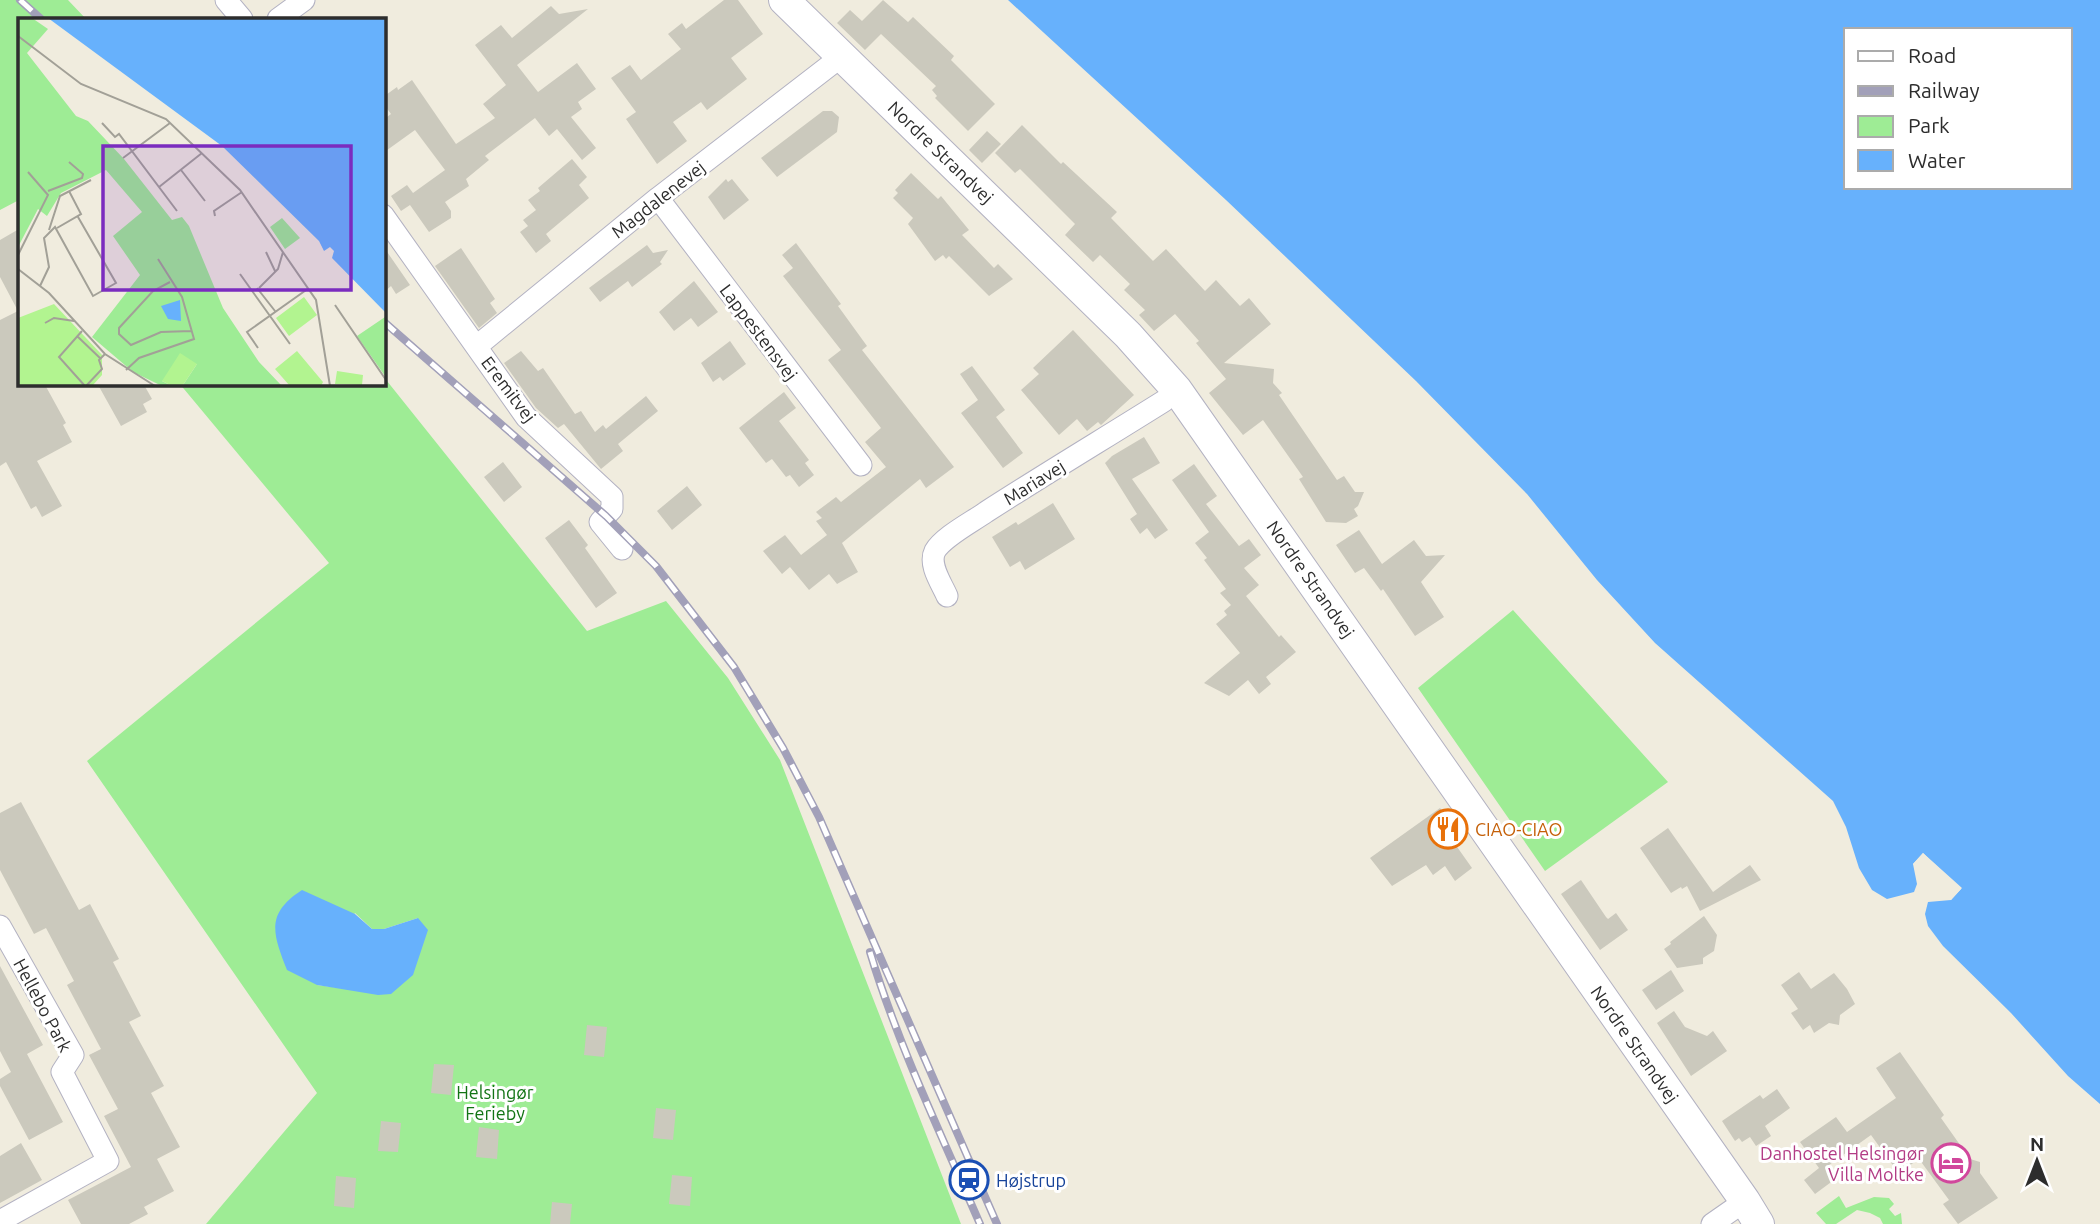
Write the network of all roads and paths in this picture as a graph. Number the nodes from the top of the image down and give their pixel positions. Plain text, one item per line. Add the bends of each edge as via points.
1 (226, 0) edge
2 (304, 0) edge
3 (784, 0) edge
4 (241, 18) edge
5 (279, 18) edge
6 (842, 56) junction
7 (658, 198) junction
8 (385, 218) edge
9 (477, 346) junction
10 (1177, 390) junction
11 (861, 465) dead end
12 (622, 549) dead end
13 (947, 596) dead end
14 (0, 926) edge
15 (1752, 1212) edge
16 (0, 1221) edge
17 (1712, 1224) edge

1 - 4 street
2 - 5 street
3 - 6 main road, Nordre Strandvej
6 - 7 street, Magdalenevej
6 - 10 main road, Nordre Strandvej via 1128,335
7 - 9 street, Magdalenevej
7 - 11 street, Lappestensvej
8 - 9 street, Eremitvej
9 - 12 street, Eremitvej via 526,416 612,497 612,509 600,522
10 - 13 street, Mariavej via 937,547 932,564
10 - 15 main road, Nordre Strandvej
14 - 16 street, Hellebo Park via 73,1055 62,1072 108,1161
15 - 17 street

